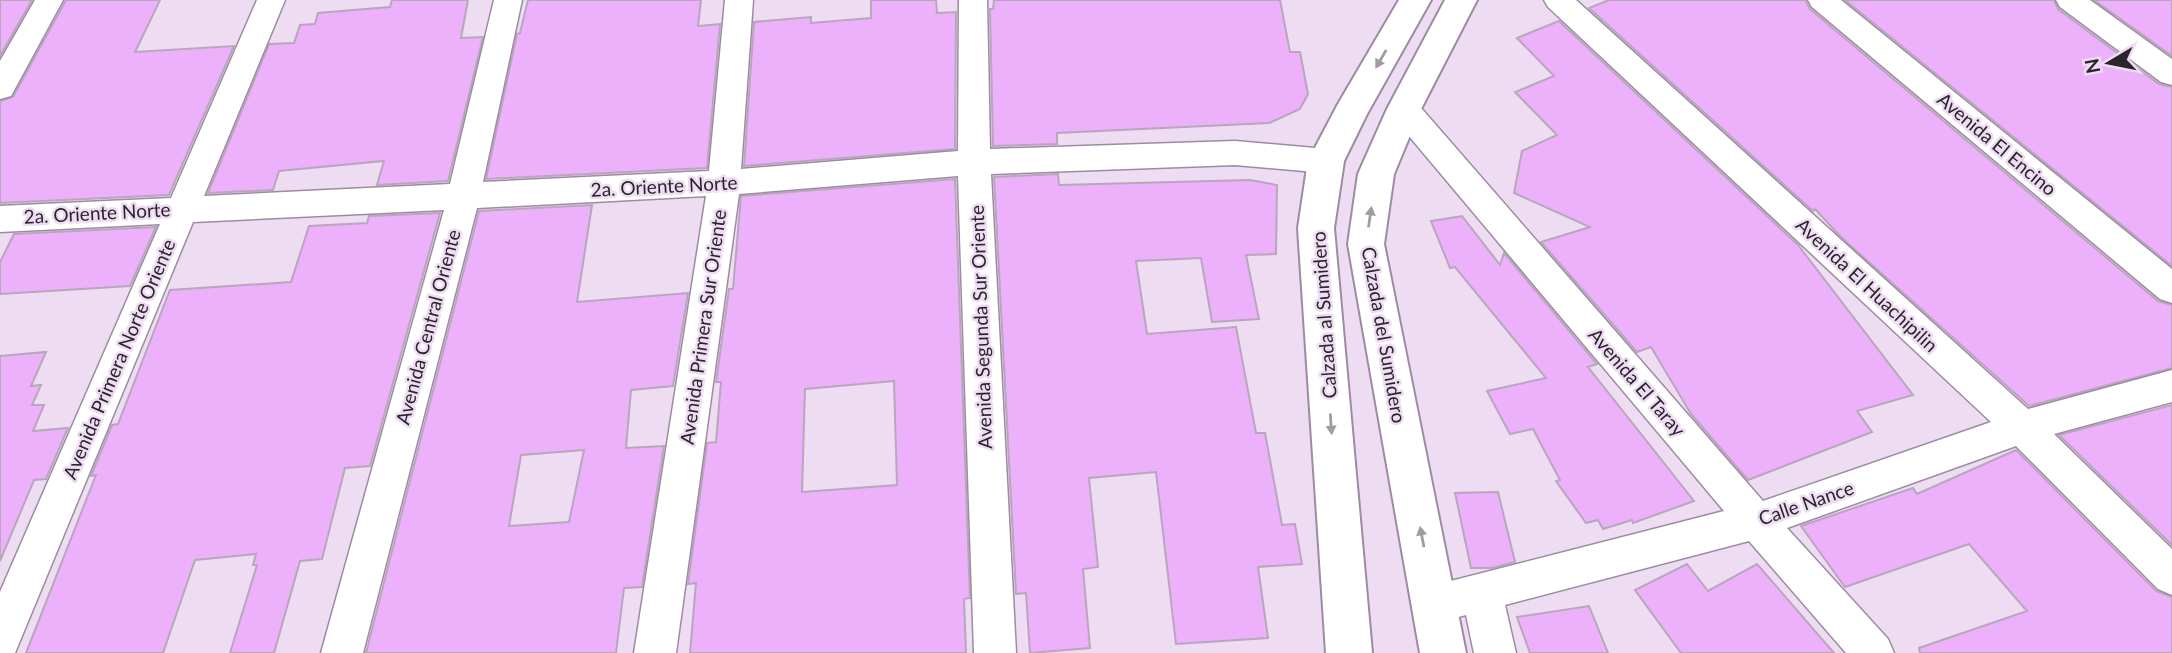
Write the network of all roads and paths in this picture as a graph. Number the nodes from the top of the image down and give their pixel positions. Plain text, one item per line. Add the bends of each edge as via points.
1 (49, 0) edge
2 (271, 0) edge
3 (508, 0) edge
4 (739, 0) edge
5 (973, 0) edge
6 (1415, 0) edge
7 (1461, 0) edge
8 (1558, 0) edge
9 (1822, 0) edge
10 (2070, 0) edge
11 (2172, 74) edge
12 (0, 88) edge
13 (1404, 109) junction
14 (1326, 161) junction
15 (974, 162) junction
16 (724, 183) junction
17 (463, 198) junction
18 (183, 208) junction
19 (0, 219) edge
20 (2172, 289) edge
21 (2172, 386) edge
22 (2022, 427) junction
23 (1756, 521) junction
24 (2172, 576) edge
25 (1482, 594) junction
26 (1435, 604) junction
27 (0, 640) edge
28 (342, 653) edge
29 (655, 653) edge
30 (995, 653) edge
31 (1349, 653) edge
32 (1443, 653) edge
33 (1495, 653) edge
34 (1873, 653) edge

1 - 12 street
2 - 18 street, Avenida Primera Norte Oriente
3 - 17 street, Avenida Central Oriente
4 - 16 street, Avenida Primera Sur Oriente
5 - 15 street, Avenida Segunda Sur Oriente
6 -> 14 main road, Calzada al Sumidero
7 - 13 main road, Calzada del Sumidero
8 - 22 street, Avenida El Huachipilin
9 - 20 street, Avenida El Encino
10 - 11 street
13 - 23 street, Avenida El Taray
26 -> 13 main road, Calzada del Sumidero via 1366,244 1376,174
14 - 15 street, 2a. Oriente Norte via 1235,153
14 -> 31 main road, Calzada al Sumidero via 1316,228
15 - 16 street, 2a. Oriente Norte
15 - 30 street, Avenida Segunda Sur Oriente
16 - 17 street, 2a. Oriente Norte
16 - 29 street, Avenida Primera Sur Oriente
17 - 18 street, 2a. Oriente Norte
17 - 28 street, Avenida Central Oriente
18 - 19 street, 2a. Oriente Norte
18 - 27 street, Avenida Primera Norte Oriente
21 - 22 street, Calle Nance
22 - 23 street, Calle Nance
22 - 24 street, Avenida El Huachipilin
23 - 25 street, Calle Nance
23 - 34 street, Avenida El Taray
25 - 26 street, Calle Nance
25 - 33 street
26 - 32 main road, Calzada del Sumidero

